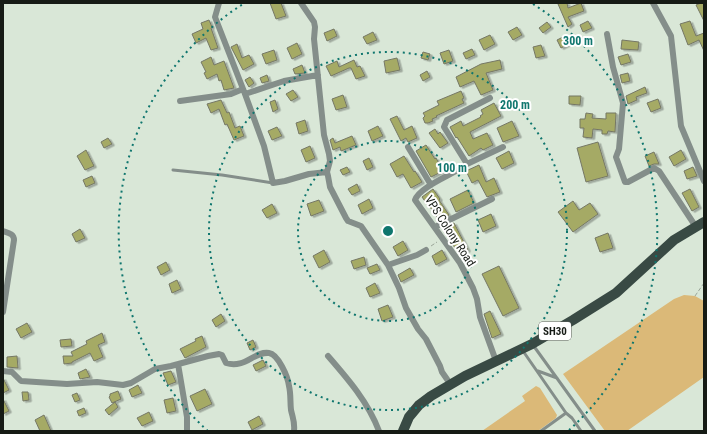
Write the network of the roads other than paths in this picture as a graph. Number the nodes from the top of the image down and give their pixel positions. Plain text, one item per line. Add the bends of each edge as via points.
1 (219, 3) edge
2 (301, 3) edge
3 (653, 3) edge
4 (607, 34) dead end
5 (318, 75) junction
6 (244, 92) junction
7 (490, 98) dead end
8 (180, 101) dead end
9 (408, 147) dead end
10 (503, 147) dead end
11 (467, 164) junction
12 (174, 170) dead end
13 (327, 172) junction
14 (704, 181) edge
15 (273, 183) junction
16 (431, 185) junction
17 (492, 199) dead end
18 (700, 224) edge
19 (435, 227) junction
20 (3, 231) edge
21 (426, 250) road end
22 (388, 265) junction
23 (3, 312) edge
24 (532, 344) junction
25 (522, 349) junction
26 (328, 356) dead end
27 (496, 361) junction
28 (178, 364) junction
29 (537, 371) junction
30 (3, 372) edge
31 (557, 378) junction
32 (450, 385) junction
33 (566, 413) junction
34 (187, 431) edge
35 (294, 431) edge
36 (379, 431) edge
37 (403, 431) edge
38 (541, 431) edge
39 (582, 431) edge
40 (595, 431) edge

1 - 6 street via 215,17
2 - 5 street via 314,22
3 - 14 street via 671,36 681,126
4 - 18 street via 623,103 616,157 625,182 654,168
5 - 6 street
5 - 13 street via 324,135 330,161
6 - 8 street
6 - 15 street via 264,146
7 - 11 street via 445,123 444,127
9 - 16 street
10 - 11 street, VPS Colony Road
11 - 16 street, VPS Colony Road
12 - 15 lane
13 - 15 street
13 - 22 street via 330,187 346,218 361,226
16 - 19 street, VPS Colony Road via 417,195 415,200
17 - 19 street
18 - 24 main road, SH30 via 674,240 616,293
19 - 27 street, VPS Colony Road via 460,263 473,288 480,317
20 - 23 street via 14,236 14,240
21 - 22 street
22 - 32 street via 406,308
24 - 25 main road, SH30
24 - 31 lane
25 - 27 main road, SH30
25 - 29 lane
26 - 36 street via 355,387
27 - 32 main road, SH30
28 - 30 street via 155,369 131,383 118,386 97,382 67,384 21,381 12,372
28 - 34 street
28 - 35 street via 218,354 222,355 226,363 232,365 243,363 263,353 274,354 289,384 291,410 295,420
29 - 31 lane
29 - 33 lane
31 - 40 lane
32 - 37 main road, SH30 via 420,405 409,417
33 - 38 lane
33 - 39 lane

